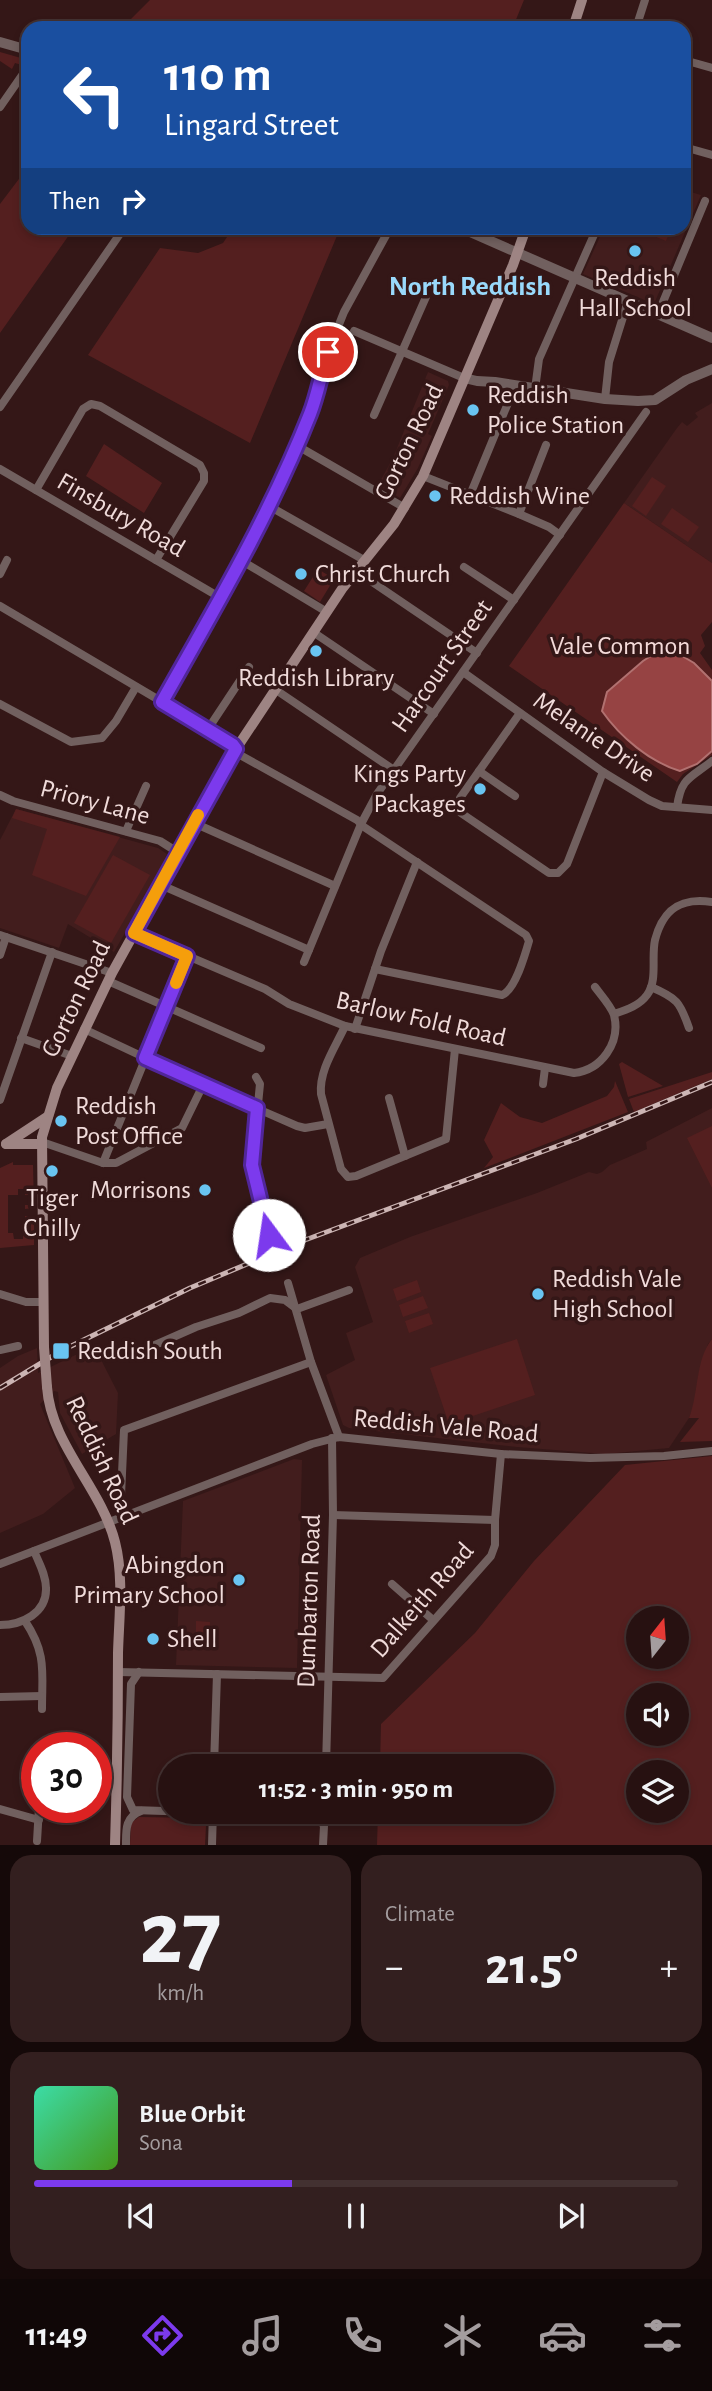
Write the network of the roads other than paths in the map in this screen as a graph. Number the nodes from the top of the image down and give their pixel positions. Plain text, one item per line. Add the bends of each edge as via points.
1 (582, 0) edge
2 (645, 0) edge
3 (577, 21) edge
4 (638, 21) edge
5 (0, 42) edge
6 (21, 48) edge
7 (691, 62) edge
8 (712, 68) edge
9 (21, 73) edge
10 (0, 107) edge
11 (691, 149) edge
12 (712, 155) edge
13 (705, 201) dead end
14 (119, 235) edge
15 (386, 235) edge
16 (477, 235) edge
17 (524, 235) edge
18 (594, 235) edge
19 (691, 235) edge
20 (691, 235) edge
21 (518, 253) junction
22 (574, 278) junction
23 (426, 296) dead end
24 (628, 301) junction
25 (658, 314) junction
26 (354, 331) dead end
27 (712, 338) edge
28 (402, 351) junction
29 (470, 365) junction
30 (712, 369) edge
31 (464, 378) junction
32 (495, 382) junction
33 (515, 386) junction
34 (535, 389) junction
35 (605, 399) junction
36 (0, 408) edge
37 (646, 412) dead end
38 (374, 415) dead end
39 (296, 445) junction
40 (545, 445) dead end
41 (0, 469) edge
42 (423, 476) junction
43 (36, 490) junction
44 (470, 495) junction
45 (269, 506) junction
46 (405, 508) junction
47 (519, 514) junction
48 (560, 535) junction
49 (7, 560) dead end
50 (156, 560) junction
51 (363, 560) junction
52 (242, 561) junction
53 (464, 567) dead end
54 (356, 571) junction
55 (0, 574) edge
56 (221, 598) junction
57 (514, 600) junction
58 (0, 606) edge
59 (327, 612) junction
60 (313, 632) junction
61 (477, 653) junction
62 (249, 667) dead end
63 (463, 673) junction
64 (136, 687) junction
65 (275, 690) junction
66 (162, 702) junction
67 (0, 704) edge
68 (434, 713) junction
69 (520, 713) junction
70 (208, 729) junction
71 (236, 749) junction
72 (712, 761) edge
73 (394, 770) junction
74 (479, 771) junction
75 (603, 772) junction
76 (146, 786) dead end
77 (0, 794) edge
78 (514, 796) dead end
79 (677, 807) junction
80 (712, 810) edge
81 (194, 823) junction
82 (361, 824) junction
83 (126, 831) junction
84 (178, 853) junction
85 (417, 862) junction
86 (161, 885) junction
87 (335, 886) junction
88 (712, 902) edge
89 (134, 933) junction
90 (3, 936) edge
91 (309, 950) junction
92 (52, 953) junction
93 (0, 955) edge
94 (187, 956) junction
95 (304, 962) dead end
96 (375, 969) junction
97 (110, 977) junction
98 (595, 987) dead end
99 (651, 987) junction
100 (166, 1006) junction
101 (614, 1014) junction
102 (345, 1026) junction
103 (689, 1028) dead end
104 (84, 1029) junction
105 (355, 1029) junction
106 (21, 1038) junction
107 (261, 1048) dead end
108 (455, 1049) junction
109 (72, 1056) junction
110 (145, 1058) junction
111 (545, 1068) junction
112 (256, 1077) dead end
113 (203, 1085) junction
114 (543, 1086) dead end
115 (388, 1098) dead end
116 (0, 1100) edge
117 (257, 1108) junction
118 (48, 1117) junction
119 (328, 1124) junction
120 (42, 1141) junction
121 (3, 1146) edge
122 (405, 1156) junction
123 (103, 1163) junction
124 (269, 1235) dead end
125 (288, 1283) dead end
126 (349, 1290) dead end
127 (0, 1294) edge
128 (44, 1302) junction
129 (297, 1309) junction
130 (18, 1346) dead end
131 (0, 1350) edge
132 (130, 1356) dead end
133 (311, 1362) junction
134 (335, 1437) junction
135 (712, 1451) edge
136 (501, 1454) junction
137 (333, 1514) junction
138 (120, 1517) junction
139 (495, 1520) junction
140 (107, 1522) junction
141 (34, 1551) junction
142 (0, 1564) edge
143 (392, 1584) dead end
144 (433, 1619) junction
145 (25, 1620) junction
146 (0, 1625) edge
147 (118, 1672) junction
148 (139, 1672) junction
149 (217, 1674) junction
150 (328, 1678) junction
151 (42, 1696) junction
152 (0, 1697) edge
153 (41, 1709) dead end
154 (214, 1754) edge
155 (326, 1754) edge
156 (0, 1809) edge
157 (141, 1811) junction
158 (158, 1811) edge
159 (21, 1815) edge
160 (39, 1823) edge
161 (213, 1824) edge
162 (323, 1824) edge
163 (37, 1841) dead end
164 (115, 1845) edge
165 (126, 1845) edge
166 (212, 1845) edge
167 (323, 1845) edge

1 - 3 main road
2 - 4 street
5 - 6 street
7 - 8 street
9 - 10 street
11 - 12 street
13 - 20 street
14 - 36 street
15 - 39 street via 333,337
16 - 21 street
17 - 21 main road, Gorton Road
18 - 22 street
19 - 25 street
21 - 22 street
21 - 29 main road, Gorton Road
22 - 24 street
22 - 34 street via 539,359
23 - 28 street
24 - 25 street
24 - 35 street via 609,362
25 - 27 street
26 - 28 street
28 - 31 street
28 - 38 street
29 - 31 main road, Gorton Road
29 - 32 street
30 - 35 street via 654,400
31 - 32 street
31 - 42 main road, Gorton Road
32 - 33 street
33 - 34 street
33 - 44 street
34 - 35 street
37 - 48 street, Harcourt Street
39 - 45 street
39 - 46 street
40 - 47 street
41 - 43 street, Finsbury Road
42 - 44 street
42 - 46 main road, Gorton Road
43 - 50 street, Finsbury Road
43 - 50 street via 83,409 100,405 200,465 204,473 204,481
44 - 47 street
45 - 51 street
45 - 52 street
46 - 51 main road, Gorton Road
47 - 48 street
48 - 57 street, Harcourt Street
49 - 55 street
50 - 56 street, Finsbury Road
51 - 54 main road, Gorton Road
52 - 56 street
52 - 59 street
53 - 57 street
54 - 59 main road, Gorton Road
54 - 61 street
56 - 66 street
57 - 61 street, Harcourt Street
58 - 64 street
59 - 60 main road, Gorton Road
60 - 65 main road, Gorton Road
60 - 68 street
61 - 63 street, Harcourt Street
62 - 70 street
63 - 68 street, Harcourt Street
63 - 69 street, Melanie Drive
64 - 66 street
64 - 67 street via 102,738 71,742
65 - 71 main road, Gorton Road
65 - 73 street
66 - 70 street
68 - 73 street, Harcourt Street
69 - 74 street
69 - 75 street, Melanie Drive
70 - 71 street
71 - 81 main road, Gorton Road
71 - 82 street
72 - 79 street via 686,779
73 - 82 street, Harcourt Street
74 - 75 street via 460,798 461,813 552,874 567,864
74 - 78 street
75 - 79 street, Melanie Drive via 649,800
76 - 83 street
77 - 83 street, Priory Lane
79 - 80 street, Melanie Drive
81 - 84 main road, Gorton Road
81 - 87 street
82 - 85 street
82 - 87 street, Harcourt Street
83 - 84 street, Priory Lane via 160,841
84 - 86 main road, Gorton Road
85 - 96 street
85 - 96 street via 526,935 529,941 512,985 502,995
86 - 89 main road, Gorton Road
86 - 91 street
87 - 91 street, Harcourt Street
88 - 99 street via 687,901 669,912 655,941
89 - 94 street, Barlow Fold Road
89 - 97 main road, Gorton Road
90 - 92 street
90 - 93 street
91 - 95 street, Harcourt Street
92 - 97 street
92 - 106 street
94 - 100 street
94 - 102 street, Barlow Fold Road
96 - 105 street
97 - 100 street
97 - 104 main road, Gorton Road
98 - 101 street
99 - 101 street via 646,997
99 - 103 street via 675,998
100 - 107 street
100 - 110 street
101 - 111 street, Barlow Fold Road via 609,1051 596,1066 574,1073
102 - 105 street, Barlow Fold Road
102 - 119 street via 320,1084
104 - 109 main road, Gorton Road
104 - 110 street
105 - 108 street, Barlow Fold Road
106 - 109 street
106 - 116 street
108 - 111 street, Barlow Fold Road
108 - 122 street via 446,1139
109 - 118 main road, Gorton Road
110 - 113 street
110 - 123 street
111 - 114 street
112 - 117 street via 260,1084
113 - 117 street
113 - 123 street via 182,1128 116,1163
115 - 122 street
117 - 119 street via 305,1128
117 - 124 street via 252,1165
118 - 120 main road, Gorton Road
118 - 121 main road
119 - 122 street via 341,1170 348,1177
120 - 121 main road via 24,1136
120 - 123 street
120 - 128 main road, Reddish Road
125 - 129 street, Dumbarton Road
126 - 129 street
127 - 128 street
128 - 140 main road, Reddish Road, bridge via 52,1415
129 - 132 street via 285,1300 270,1298
129 - 133 street, Dumbarton Road
130 - 131 street
133 - 134 street, Dumbarton Road
133 - 138 street via 124,1430
134 - 136 street, Reddish Vale Road
134 - 137 street, Dumbarton Road
134 - 138 street, Reddish Vale Road
135 - 136 street, Reddish Vale Road via 590,1458
136 - 139 street, Dalkeith Road
137 - 139 street
137 - 150 street, Dumbarton Road
138 - 140 street, Reddish Vale Road
139 - 144 street, Dalkeith Road via 491,1556
140 - 141 street, Reddish Vale Road
140 - 147 main road, Reddish Road via 119,1574
141 - 142 street, Reddish Vale Road
141 - 145 street via 45,1580 45,1596 39,1609
143 - 144 street
144 - 150 street, Dalkeith Road via 383,1678
145 - 146 street
145 - 151 street via 41,1651
147 - 148 street, Dalkeith Road
147 - 164 main road, Reddish Road
148 - 149 street, Dalkeith Road
148 - 157 street via 131,1684 127,1797 133,1810
149 - 150 street, Dalkeith Road
149 - 154 street
150 - 155 street, Dumbarton Road
151 - 152 street
151 - 153 street
156 - 159 street
157 - 158 street
157 - 165 street via 127,1824
160 - 163 street
161 - 166 street
162 - 167 street

